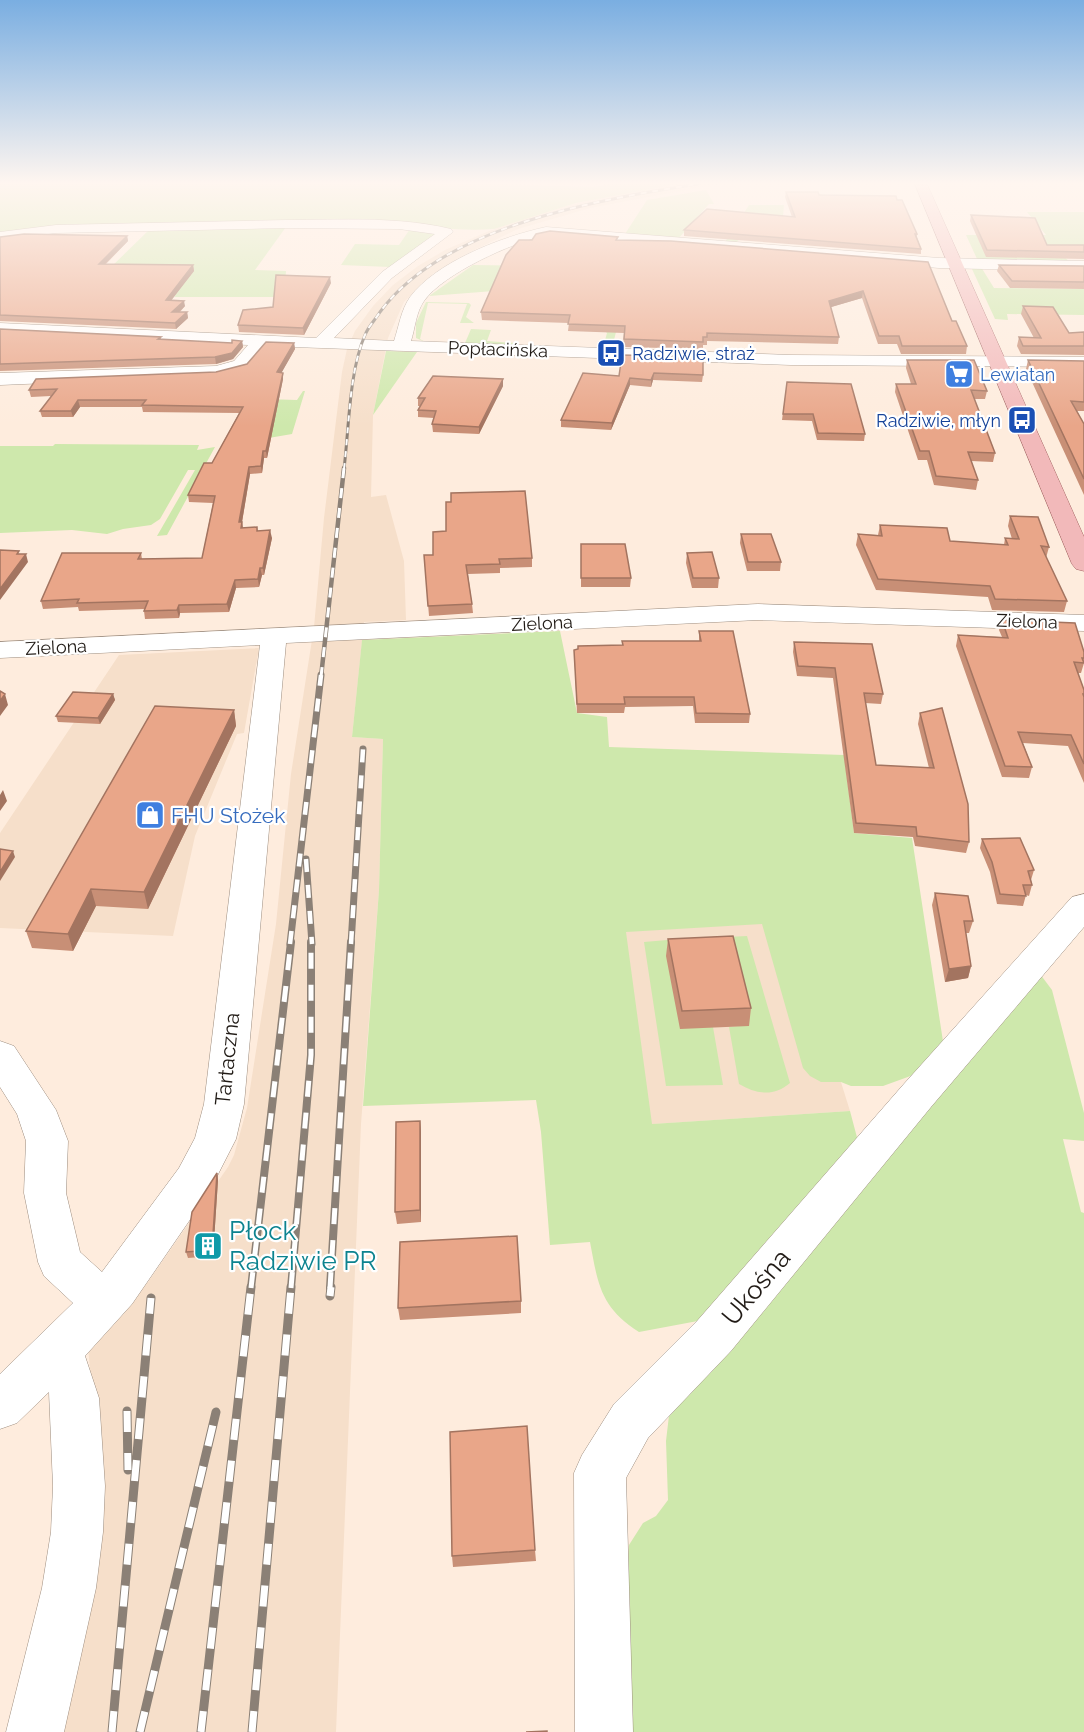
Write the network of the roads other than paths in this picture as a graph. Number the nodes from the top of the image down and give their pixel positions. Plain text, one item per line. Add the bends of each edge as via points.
1 (956, 264) edge
2 (401, 265) edge
3 (464, 265) edge
4 (1009, 265) edge
5 (1084, 266) edge
6 (0, 328) edge
7 (262, 340) junction
8 (320, 342) junction
9 (400, 346) junction
10 (996, 360) junction
11 (1084, 362) edge
12 (0, 379) edge
13 (1074, 516) edge
14 (1084, 564) edge
15 (1084, 623) edge
16 (274, 636) junction
17 (0, 650) edge
18 (1084, 905) edge
19 (0, 1056) edge
20 (104, 1303) junction
21 (55, 1355) junction
22 (0, 1406) edge
23 (35, 1732) edge
24 (604, 1732) edge

1 - 10 main road
2 - 8 street
3 - 9 street via 425,290 414,303
4 - 5 street
6 - 7 street, Popłacińska
7 - 8 street, Popłacińska
7 - 12 street via 243,365 216,371
8 - 9 street, Popłacińska
9 - 10 street, Popłacińska via 801,360
10 - 11 street, Popłacińska
10 - 13 main road
13 - 14 main road
15 - 16 street, Zielona via 758,612
16 - 17 street, Zielona
16 - 20 street, Tartaczna via 224,1104 215,1139 194,1180
18 - 24 street, Ukośna via 714,1336 632,1421 600,1473
19 - 20 street via 36,1110 47,1141 45,1193 60,1262
20 - 21 street, Tartaczna
21 - 22 street, Tartaczna
21 - 23 street via 67,1368 75,1398 77,1532 69,1588

